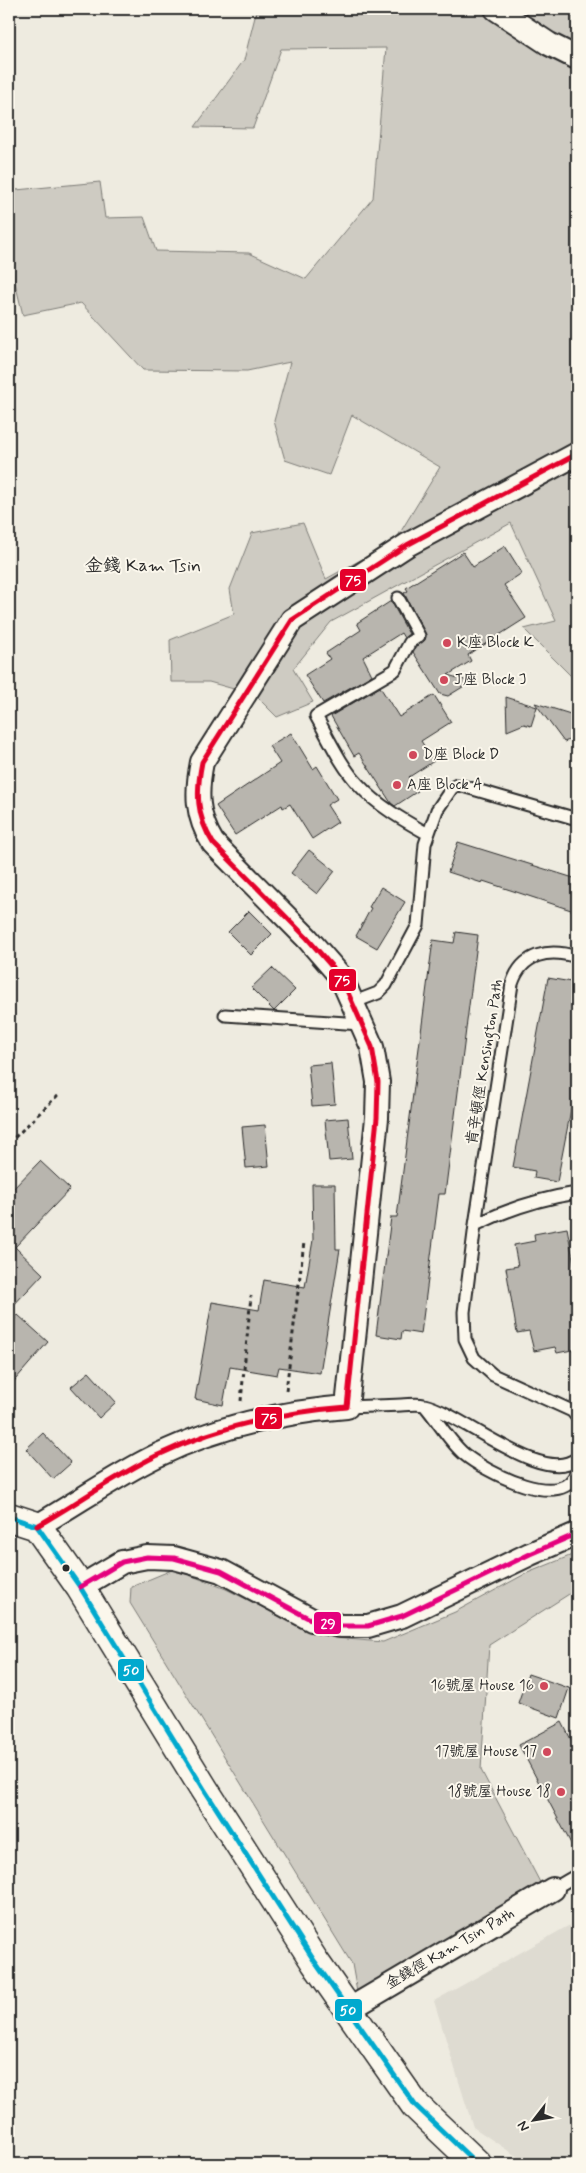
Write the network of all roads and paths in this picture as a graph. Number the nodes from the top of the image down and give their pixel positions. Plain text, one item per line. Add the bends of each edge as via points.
1 (496, 9) edge
2 (577, 58) edge
3 (574, 458) edge
4 (398, 598) dead end
5 (577, 819) edge
6 (428, 834) junction
7 (577, 957) edge
8 (352, 1003) junction
9 (225, 1015) dead end
10 (361, 1024) junction
11 (58, 1095) dead end
12 (9, 1143) edge
13 (577, 1193) edge
14 (475, 1225) junction
15 (304, 1242) dead end
16 (251, 1296) dead end
17 (285, 1397) dead end
18 (424, 1404) junction
19 (240, 1407) dead end
20 (347, 1407) junction
21 (577, 1417) edge
22 (577, 1458) edge
23 (577, 1469) edge
24 (9, 1517) edge
25 (38, 1526) junction
26 (577, 1536) edge
27 (80, 1587) junction
28 (577, 1875) edge
29 (553, 1889) joint
30 (348, 2010) junction
31 (477, 2164) edge

1 - 2 street via 549,44
3 - 8 street via 407,545 292,620 202,762 197,786 204,828 213,843 307,938 341,978
4 - 6 lane via 419,636 410,642 395,670 316,716 359,785 395,816
5 - 6 lane via 457,786 452,788 437,810
6 - 8 lane via 421,869 418,925 386,985 378,993
7 - 14 lane, 肯辛頓徑 Kensington Path via 544,952 516,972 507,1003
8 - 10 street
9 - 10 lane
10 - 20 street via 372,1047 378,1082 377,1118
11 - 12 path
13 - 14 lane via 516,1209
14 - 21 lane, 肯辛頓徑 Kensington Path via 464,1312 465,1339 474,1358 493,1375 572,1410
15 - 17 path
16 - 19 path
18 - 20 lane
18 - 22 lane via 469,1425 517,1454 563,1465
18 - 23 lane via 463,1453 484,1469 535,1489 554,1490 567,1484
20 - 25 street via 237,1424 156,1456
24 - 25 street
25 - 27 street
26 - 27 street via 530,1554 402,1616 368,1626 341,1626 312,1620 221,1571 174,1558 122,1562
27 - 30 street via 204,1789
28 - 29 lane
29 - 30 street, 金錢徑 Kam Tsin Path
30 - 31 street via 415,2105

